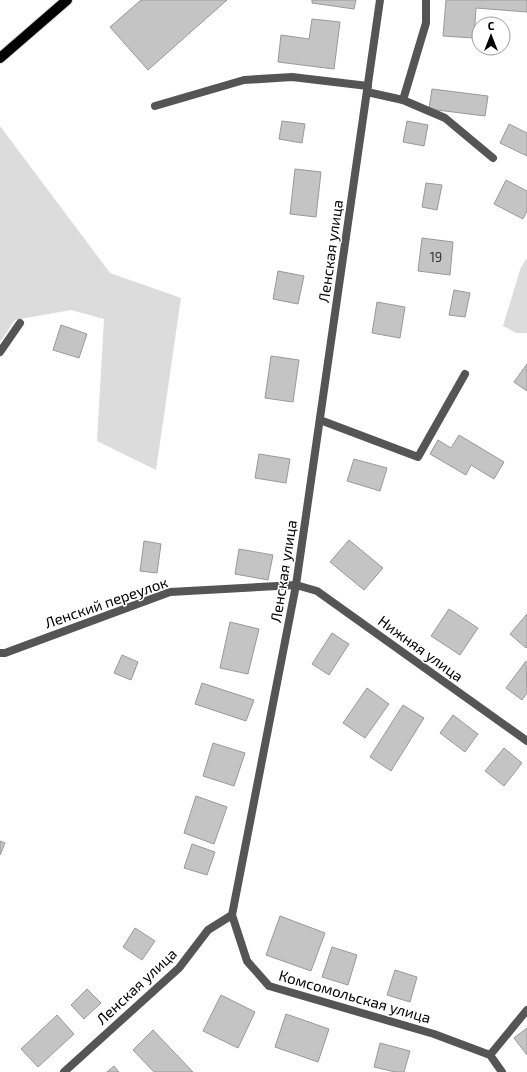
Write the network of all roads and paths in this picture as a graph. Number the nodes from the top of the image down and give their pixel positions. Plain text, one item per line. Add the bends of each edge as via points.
1 (67, 0) edge
2 (380, 0) edge
3 (426, 0) edge
4 (0, 58) edge
5 (367, 89) junction
6 (403, 100) junction
7 (155, 106) dead end
8 (493, 158) dead end
9 (20, 323) dead end
10 (0, 352) edge
11 (465, 374) dead end
12 (320, 420) junction
13 (296, 585) junction
14 (0, 653) edge
15 (527, 741) edge
16 (232, 915) junction
17 (527, 1010) edge
18 (490, 1055) junction
19 (64, 1072) edge
20 (502, 1072) edge

1 - 4 main road
2 - 5 street, Ленская улица
3 - 6 street via 426,23
5 - 6 street
5 - 7 street via 292,78 244,80
5 - 12 street, Ленская улица
6 - 8 street via 444,118
9 - 10 street
11 - 12 street via 418,457
12 - 13 street, Ленская улица
13 - 14 street, Ленский переулок via 170,592
13 - 15 street, Нижняя улица via 317,591
13 - 16 street, Ленская улица
16 - 18 street, Комсомольская улица via 247,961 269,986 434,1034
16 - 19 street, Ленская улица via 208,930 179,968
17 - 18 street
18 - 20 street

